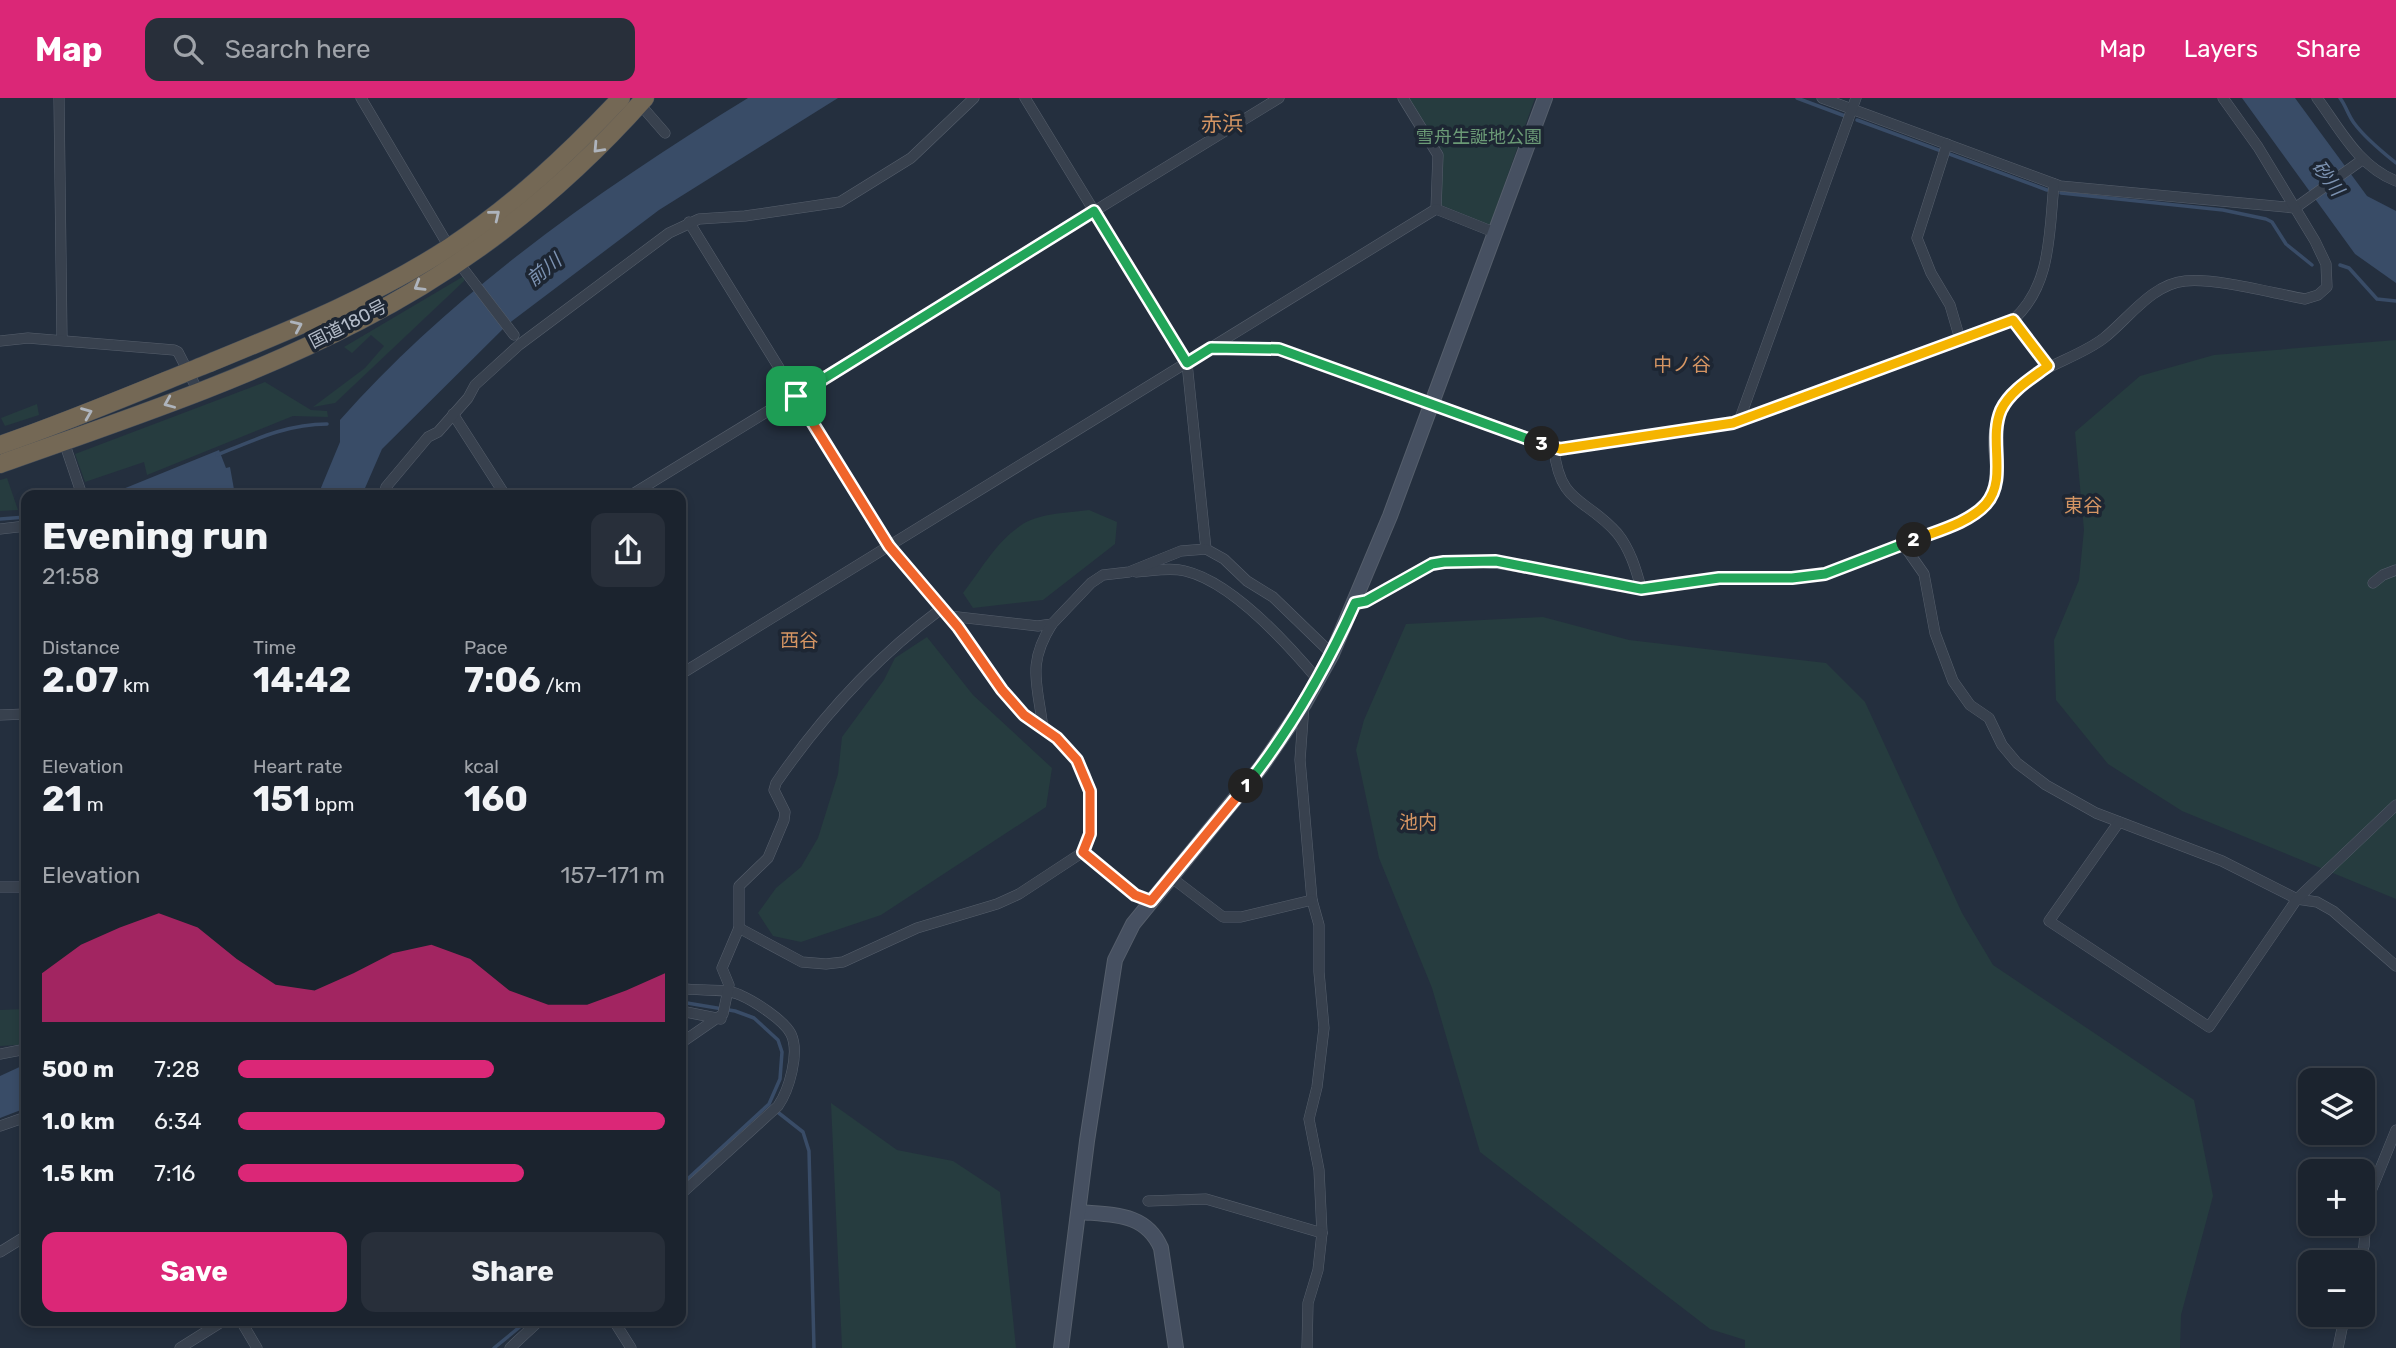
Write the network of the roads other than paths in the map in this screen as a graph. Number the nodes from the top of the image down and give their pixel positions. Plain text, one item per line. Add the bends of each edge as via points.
1 (59, 98) edge
2 (362, 98) edge
3 (621, 98) edge
4 (974, 98) edge
5 (1025, 98) edge
6 (1279, 98) edge
7 (1403, 98) edge
8 (1545, 98) edge
9 (1822, 98) edge
10 (1856, 98) edge
11 (2223, 98) edge
12 (2317, 98) edge
13 (640, 100) edge
14 (1852, 109) junction
15 (665, 134) dead end
16 (1945, 150) junction
17 (2359, 162) junction
18 (2396, 181) edge
19 (2054, 184) junction
20 (2298, 205) junction
21 (1436, 209) junction
22 (1094, 211) junction
23 (689, 222) junction
24 (1496, 233) junction
25 (453, 255) junction
26 (2013, 320) junction
27 (512, 333) dead end
28 (1960, 339) junction
29 (62, 340) junction
30 (0, 341) edge
31 (1211, 348) junction
32 (1187, 363) junction
33 (2048, 366) junction
34 (189, 371) junction
35 (198, 391) junction
36 (796, 396) junction
37 (1432, 402) junction
38 (453, 414) junction
39 (1739, 421) junction
40 (61, 433) junction
41 (0, 445) edge
42 (1554, 449) junction
43 (0, 464) edge
44 (80, 490) edge
45 (385, 490) edge
46 (502, 490) edge
47 (639, 490) edge
48 (21, 527) edge
49 (0, 529) edge
50 (1903, 544) junction
51 (889, 546) junction
52 (1206, 549) junction
53 (2396, 570) edge
54 (1129, 572) junction
55 (2373, 583) dead end
56 (1641, 589) junction
57 (1355, 603) junction
58 (944, 612) junction
59 (1052, 624) junction
60 (1332, 654) junction
61 (686, 671) edge
62 (1318, 680) junction
63 (1304, 704) junction
64 (21, 714) edge
65 (0, 715) edge
66 (1043, 729) junction
67 (2396, 805) edge
68 (2119, 822) junction
69 (1083, 852) junction
70 (1172, 878) junction
71 (0, 887) edge
72 (21, 887) edge
73 (2297, 899) junction
74 (1312, 900) junction
75 (1151, 901) junction
76 (739, 928) junction
77 (2396, 966) edge
78 (686, 989) edge
79 (727, 997) junction
80 (686, 1012) edge
81 (722, 1016) junction
82 (686, 1040) edge
83 (21, 1050) edge
84 (0, 1054) edge
85 (21, 1119) edge
86 (0, 1126) edge
87 (2396, 1130) edge
88 (686, 1189) edge
89 (1148, 1201) dead end
90 (1080, 1212) junction
91 (1322, 1233) junction
92 (21, 1239) edge
93 (2363, 1250) edge
94 (0, 1252) edge
95 (215, 1326) edge
96 (244, 1326) edge
97 (534, 1326) edge
98 (617, 1326) edge
99 (2342, 1327) edge
100 (180, 1348) edge
101 (257, 1348) edge
102 (510, 1348) edge
103 (631, 1348) edge
104 (1061, 1348) edge
105 (1176, 1348) edge
106 (1307, 1348) edge
107 (2338, 1348) edge

1 - 29 street
2 - 25 street
25 -> 3 highway, 国道180号 via 567,156
4 - 23 street via 911,158 839,202
5 - 22 street
6 - 22 street
7 - 21 street via 1438,155
8 - 24 street
9 - 14 street
10 - 14 street
11 - 20 street
12 - 17 street
13 - 15 street
13 -> 25 highway, 国道180号 via 579,168 491,240
14 - 16 street
14 - 39 street
16 - 19 street
16 - 28 street via 1917,238 1950,305
17 - 18 street
17 - 20 street
19 - 20 street
19 - 26 street via 2044,274
20 - 33 street via 2326,264 2327,287 2318,295 2305,299 2199,282 2172,284 2094,345
21 - 24 street
21 - 31 street
22 - 32 street
22 - 36 street
23 - 36 street
23 - 38 street via 519,345 475,385
24 - 37 street
25 - 27 street
34 -> 25 highway, 国道180号
25 -> 35 highway, 国道180号 via 360,321
26 - 28 street
26 - 33 street
28 - 39 street
29 - 30 street
29 - 34 street via 174,350
31 - 32 street
31 - 37 street via 1279,349
32 - 51 street
32 - 52 street
33 - 50 street via 2002,409 1996,436 1996,488 1985,506
34 - 35 street
40 -> 34 highway, 国道180号
35 -> 40 highway, 国道180号
36 - 47 street
36 - 51 street
37 - 42 street
37 - 57 street
38 - 45 street
38 - 46 street
39 - 42 street
40 - 41 highway, 国道180号
40 - 43 highway, 国道180号
40 - 44 street
42 - 56 street via 1562,485 1619,536
48 - 49 street
50 - 56 street via 1825,574 1719,578
50 - 68 street via 1924,574 1939,648 1964,698 1989,718 2017,763 2074,802
51 - 58 street
51 - 61 street
52 - 54 street via 1181,551
52 - 60 street via 1273,597
53 - 55 street
54 - 59 street via 1103,575 1091,583
54 - 62 street via 1182,570 1198,575 1261,619
56 - 57 street via 1496,561 1444,562
57 - 60 street
58 - 59 street via 1038,626
58 - 66 street via 1002,690
58 - 76 street via 891,646 834,707 776,783 784,820 768,858 738,886
59 - 66 street via 1035,659
60 - 62 street
62 - 63 street
63 - 70 street via 1261,767
63 - 74 street via 1300,760
64 - 65 street
66 - 69 street via 1069,749 1087,783 1090,834
67 - 73 street
68 - 73 street via 2222,861
68 - 73 street via 2049,921 2208,1027
69 - 75 street via 1135,895
69 - 76 street via 1019,894 917,928 843,962 802,962
70 - 74 street via 1223,917
70 - 75 street
71 - 72 street
73 - 77 street via 2333,911
74 - 91 street via 1319,925 1324,1028 1309,1119 1319,1170
75 - 90 street via 1115,960
76 - 79 street via 722,968
78 - 79 street
79 - 81 street
79 - 88 street via 738,994 790,1032 792,1076 775,1109
80 - 81 street
81 - 82 street
83 - 84 street
85 - 86 street
87 - 93 street via 2367,1200
89 - 91 street via 1206,1199
90 - 104 street
90 - 105 street via 1136,1219 1155,1235 1161,1248
91 - 106 street via 1308,1303
92 - 94 street
95 - 100 street
96 - 101 street
97 - 102 street
98 - 103 street
99 - 107 street

